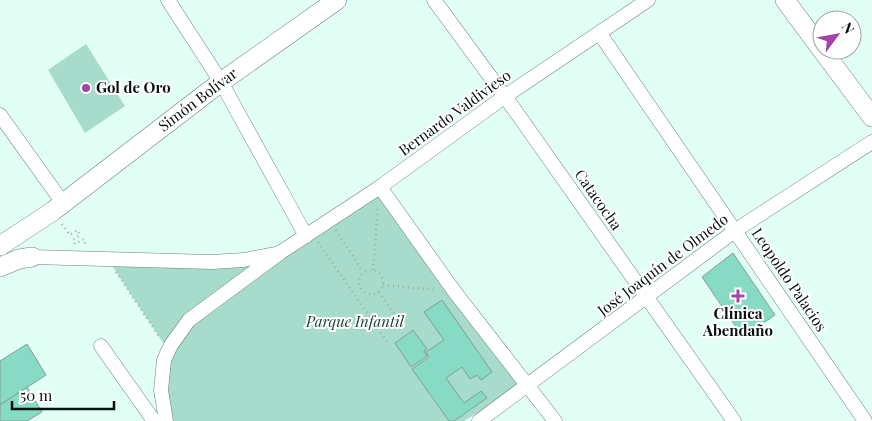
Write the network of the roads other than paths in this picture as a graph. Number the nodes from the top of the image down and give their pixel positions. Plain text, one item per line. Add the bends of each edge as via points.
1 (168, 0) edge
2 (337, 0) edge
3 (434, 0) edge
4 (648, 0) edge
5 (785, 0) edge
6 (600, 34) junction
7 (812, 36) edge
8 (829, 60) edge
9 (221, 82) junction
10 (504, 98) junction
11 (0, 115) edge
12 (872, 117) edge
13 (872, 142) edge
14 (380, 187) junction
15 (58, 207) junction
16 (736, 230) junction
17 (308, 234) junction
18 (0, 246) edge
19 (281, 252) junction
20 (32, 258) joint
21 (0, 267) edge
22 (647, 298) junction
23 (101, 346) dead end
24 (528, 384) junction
25 (154, 421) edge
26 (166, 421) edge
27 (479, 421) edge
28 (555, 421) edge
29 (734, 421) edge
30 (865, 421) edge

1 - 9 street
2 - 9 street, Simón Bolívar
3 - 10 street, Catacocha
4 - 6 street, Bernardo Valdivieso
5 - 7 street
6 - 10 street, Bernardo Valdivieso
6 - 16 street, Leopoldo Palacios
8 - 12 street
9 - 15 street, Simón Bolívar
9 - 17 street
10 - 14 street, Bernardo Valdivieso
10 - 22 street, Catacocha
11 - 15 street
13 - 16 street, José Joaquín de Olmedo
14 - 17 street, Bernardo Valdivieso
14 - 24 street via 454,291
15 - 18 street, Simón Bolívar
16 - 22 street, José Joaquín de Olmedo
16 - 30 street, Leopoldo Palacios
17 - 19 street, Bernardo Valdivieso
19 - 20 street via 244,260 212,262
19 - 26 street, Bernardo Valdivieso via 189,320 168,350 161,390
20 - 21 street via 18,259
22 - 24 street, José Joaquín de Olmedo
22 - 29 street, Catacocha
23 - 25 street
24 - 27 street, José Joaquín de Olmedo
24 - 28 street

